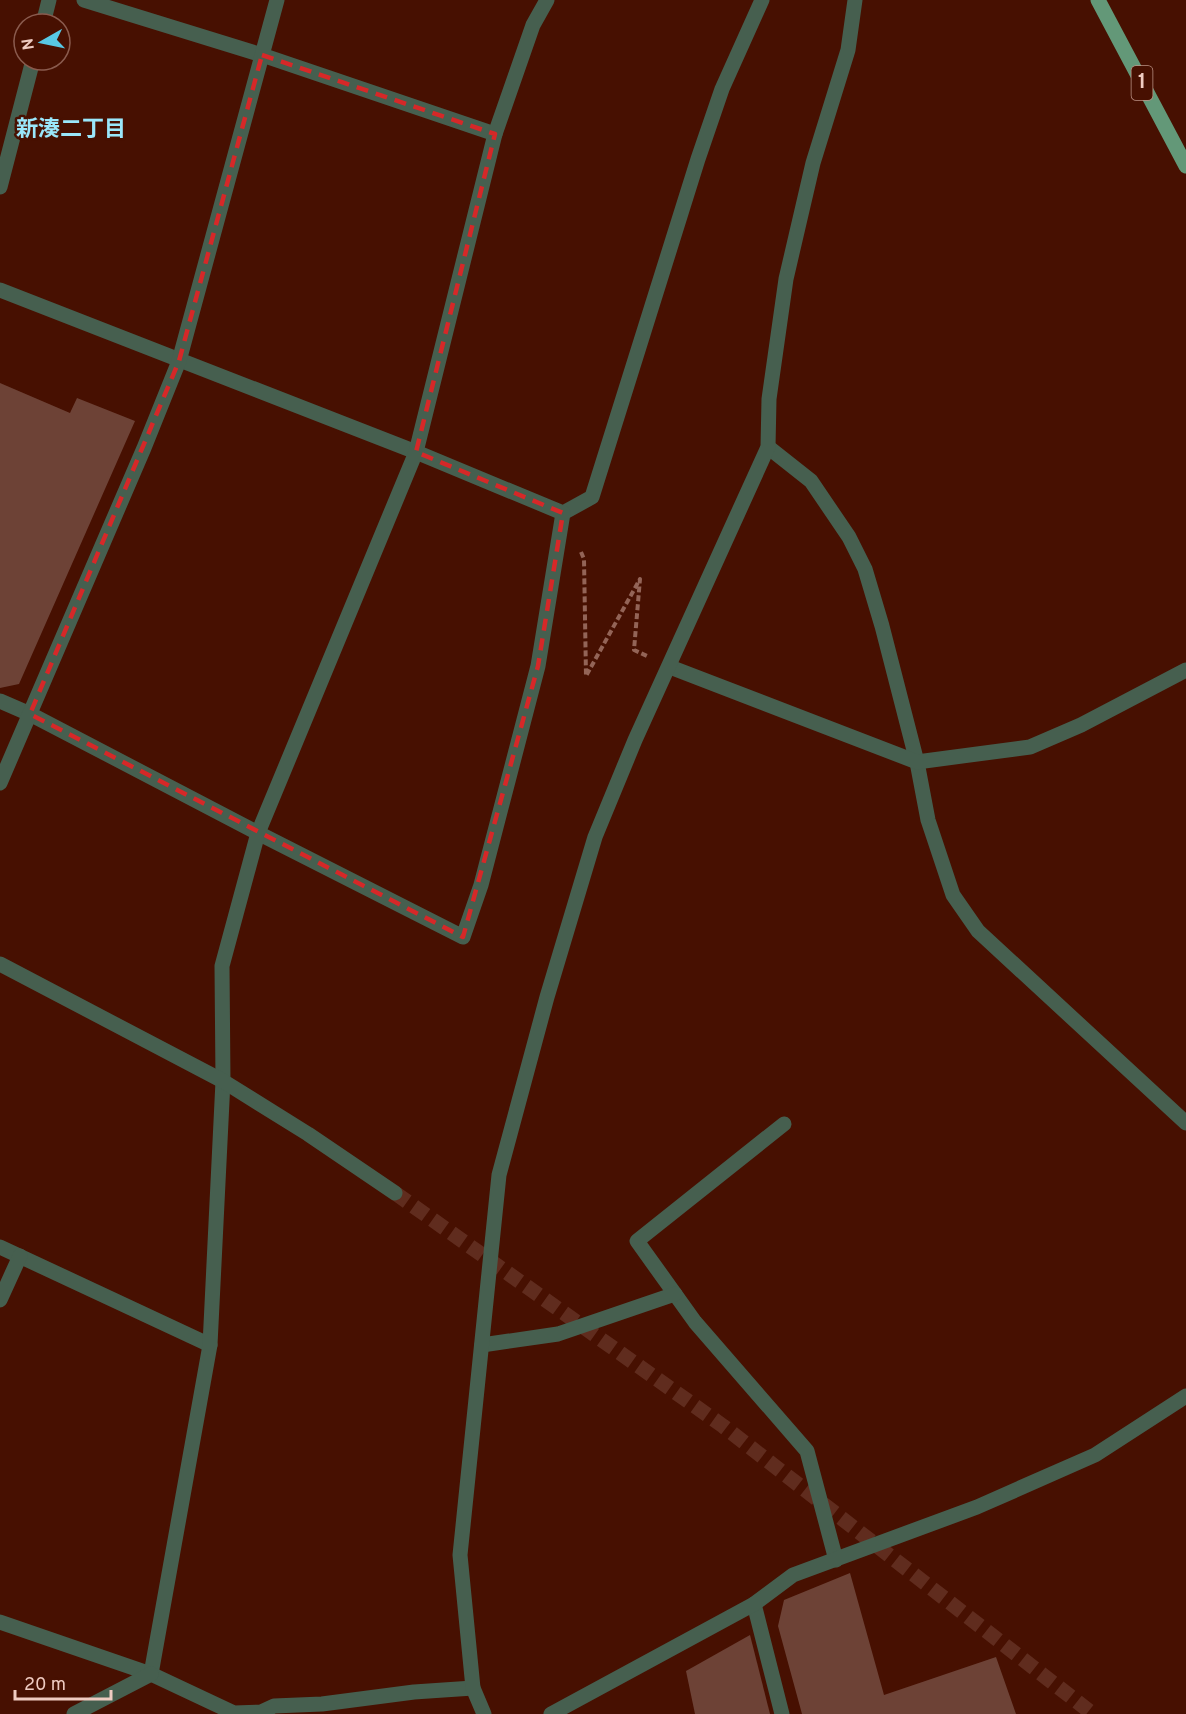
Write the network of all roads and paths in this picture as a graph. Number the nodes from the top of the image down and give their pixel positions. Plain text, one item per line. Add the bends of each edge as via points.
1 (84, 0) edge
2 (277, 0) edge
3 (547, 0) edge
4 (762, 0) edge
5 (855, 0) edge
6 (1098, 0) edge
7 (262, 55) junction
8 (30, 72) edge
9 (495, 134) junction
10 (1186, 166) edge
11 (0, 187) edge
12 (0, 291) edge
13 (179, 361) junction
14 (768, 447) junction
15 (416, 452) junction
16 (563, 513) junction
17 (580, 550) dead end
18 (670, 667) junction
19 (1186, 670) edge
20 (0, 701) edge
21 (30, 714) junction
22 (917, 762) junction
23 (0, 783) edge
24 (258, 833) junction
25 (0, 964) edge
26 (223, 1081) junction
27 (1186, 1123) edge
28 (784, 1124) dead end
29 (395, 1193) tunnel mouth
30 (0, 1247) edge
31 (20, 1256) junction
32 (675, 1294) junction
33 (0, 1300) edge
34 (210, 1345) junction
35 (482, 1345) junction
36 (1186, 1396) edge
37 (836, 1560) junction
38 (754, 1604) junction
39 (0, 1622) edge
40 (151, 1674) junction
41 (473, 1688) junction
42 (74, 1714) edge
43 (484, 1714) edge
44 (551, 1714) edge
45 (782, 1714) edge

1 - 7 street
2 - 7 street
3 - 9 street via 533,25
4 - 16 street via 718,99 592,497
5 - 14 street via 848,50 813,163 786,279 769,399
6 - 10 main road, 1
7 - 9 street
7 - 13 street
8 - 11 street
9 - 15 street
12 - 13 street
13 - 15 street
13 - 21 street
14 - 18 street
14 - 22 street via 811,481 865,568
15 - 16 street
15 - 24 street
16 - 24 street via 538,666 481,885 463,937
17 - 18 path via 584,559 586,676 640,579 634,650
18 - 22 street
18 - 35 street via 595,837 547,997 499,1175
19 - 22 street via 1030,747
20 - 21 street
21 - 23 street
21 - 24 street
22 - 27 street via 928,820 953,895 978,931
24 - 26 street via 222,966
25 - 26 street
26 - 29 street
26 - 34 street
28 - 32 street via 637,1241
30 - 31 street
31 - 33 street
31 - 34 street
32 - 35 street via 558,1334
32 - 37 street via 807,1451
34 - 40 street
35 - 41 street via 460,1555
36 - 37 street via 1095,1455 977,1507
37 - 38 street via 792,1575
38 - 44 street
38 - 45 street
39 - 40 street
40 - 41 street via 234,1713
40 - 42 street
41 - 43 street

